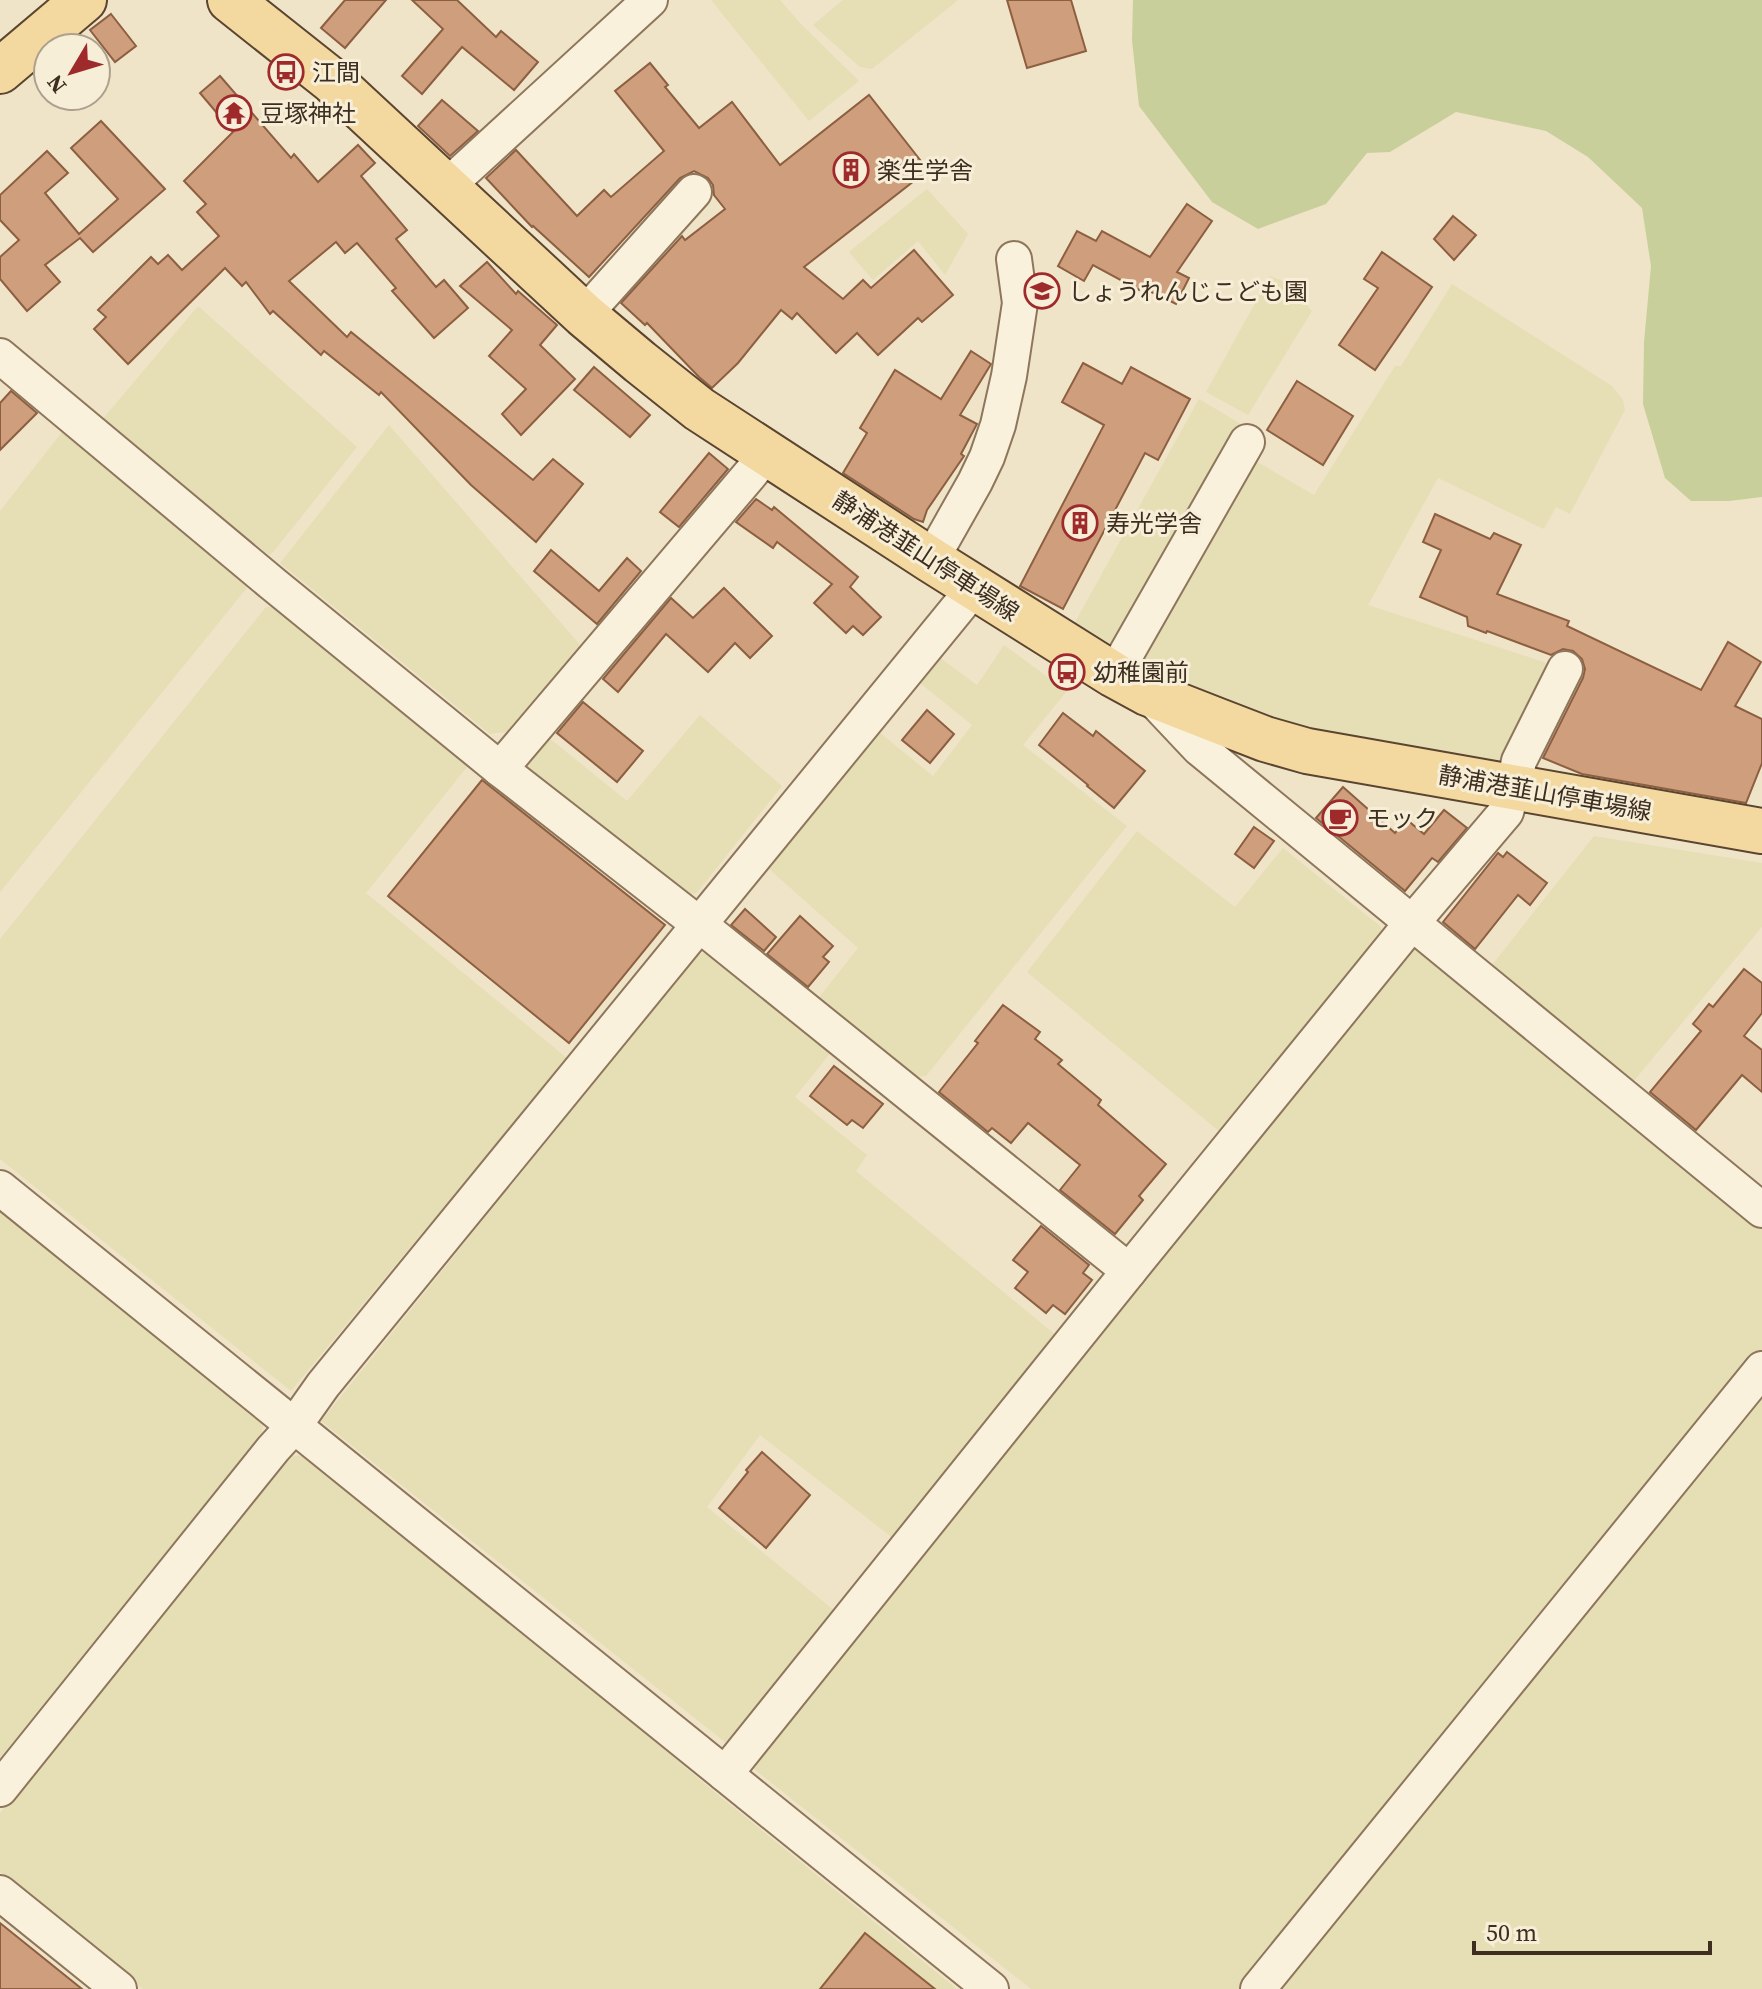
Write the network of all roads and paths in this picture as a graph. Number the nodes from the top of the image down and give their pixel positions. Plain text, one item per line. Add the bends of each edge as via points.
1 (84, 0) edge
2 (230, 0) edge
3 (650, 0) edge
4 (0, 71) edge
5 (446, 187) junction
6 (694, 192) dead end
7 (1014, 259) dead end
8 (584, 315) junction
9 (0, 356) edge
10 (1247, 442) dead end
11 (767, 453) junction
12 (931, 560) junction
13 (975, 587) junction
14 (1565, 669) dead end
15 (1131, 684) junction
16 (500, 769) junction
17 (1513, 788) junction
18 (1762, 831) edge
19 (1411, 924) junction
20 (700, 925) junction
21 (0, 1188) edge
22 (1762, 1210) edge
23 (1129, 1271) junction
24 (1762, 1369) edge
25 (294, 1426) junction
26 (725, 1774) junction
27 (0, 1789) edge
28 (0, 1893) edge
29 (119, 1989) edge
30 (991, 1989) edge
31 (1258, 1989) edge

1 - 4 main road
2 - 5 main road, 静浦港韮山停車場線 via 331,80
3 - 5 street
5 - 8 main road, 静浦港韮山停車場線
6 - 8 street
7 - 12 street via 1020,303 998,425 975,482
8 - 11 main road, 静浦港韮山停車場線 via 699,409
9 - 16 street
10 - 15 street
11 - 12 main road, 静浦港韮山停車場線
11 - 16 street
12 - 13 main road, 静浦港韮山停車場線
13 - 15 main road, 静浦港韮山停車場線
13 - 20 street
14 - 17 street via 1519,761
15 - 17 main road, 静浦港韮山停車場線 via 1307,751
15 - 19 street via 1199,748
16 - 20 street
17 - 18 main road, 静浦港韮山停車場線
17 - 19 street via 1506,812
19 - 22 street
19 - 23 street
20 - 23 street
20 - 25 street
21 - 25 street
23 - 26 street
24 - 31 street
25 - 26 street
25 - 27 street
26 - 30 street
28 - 29 street

